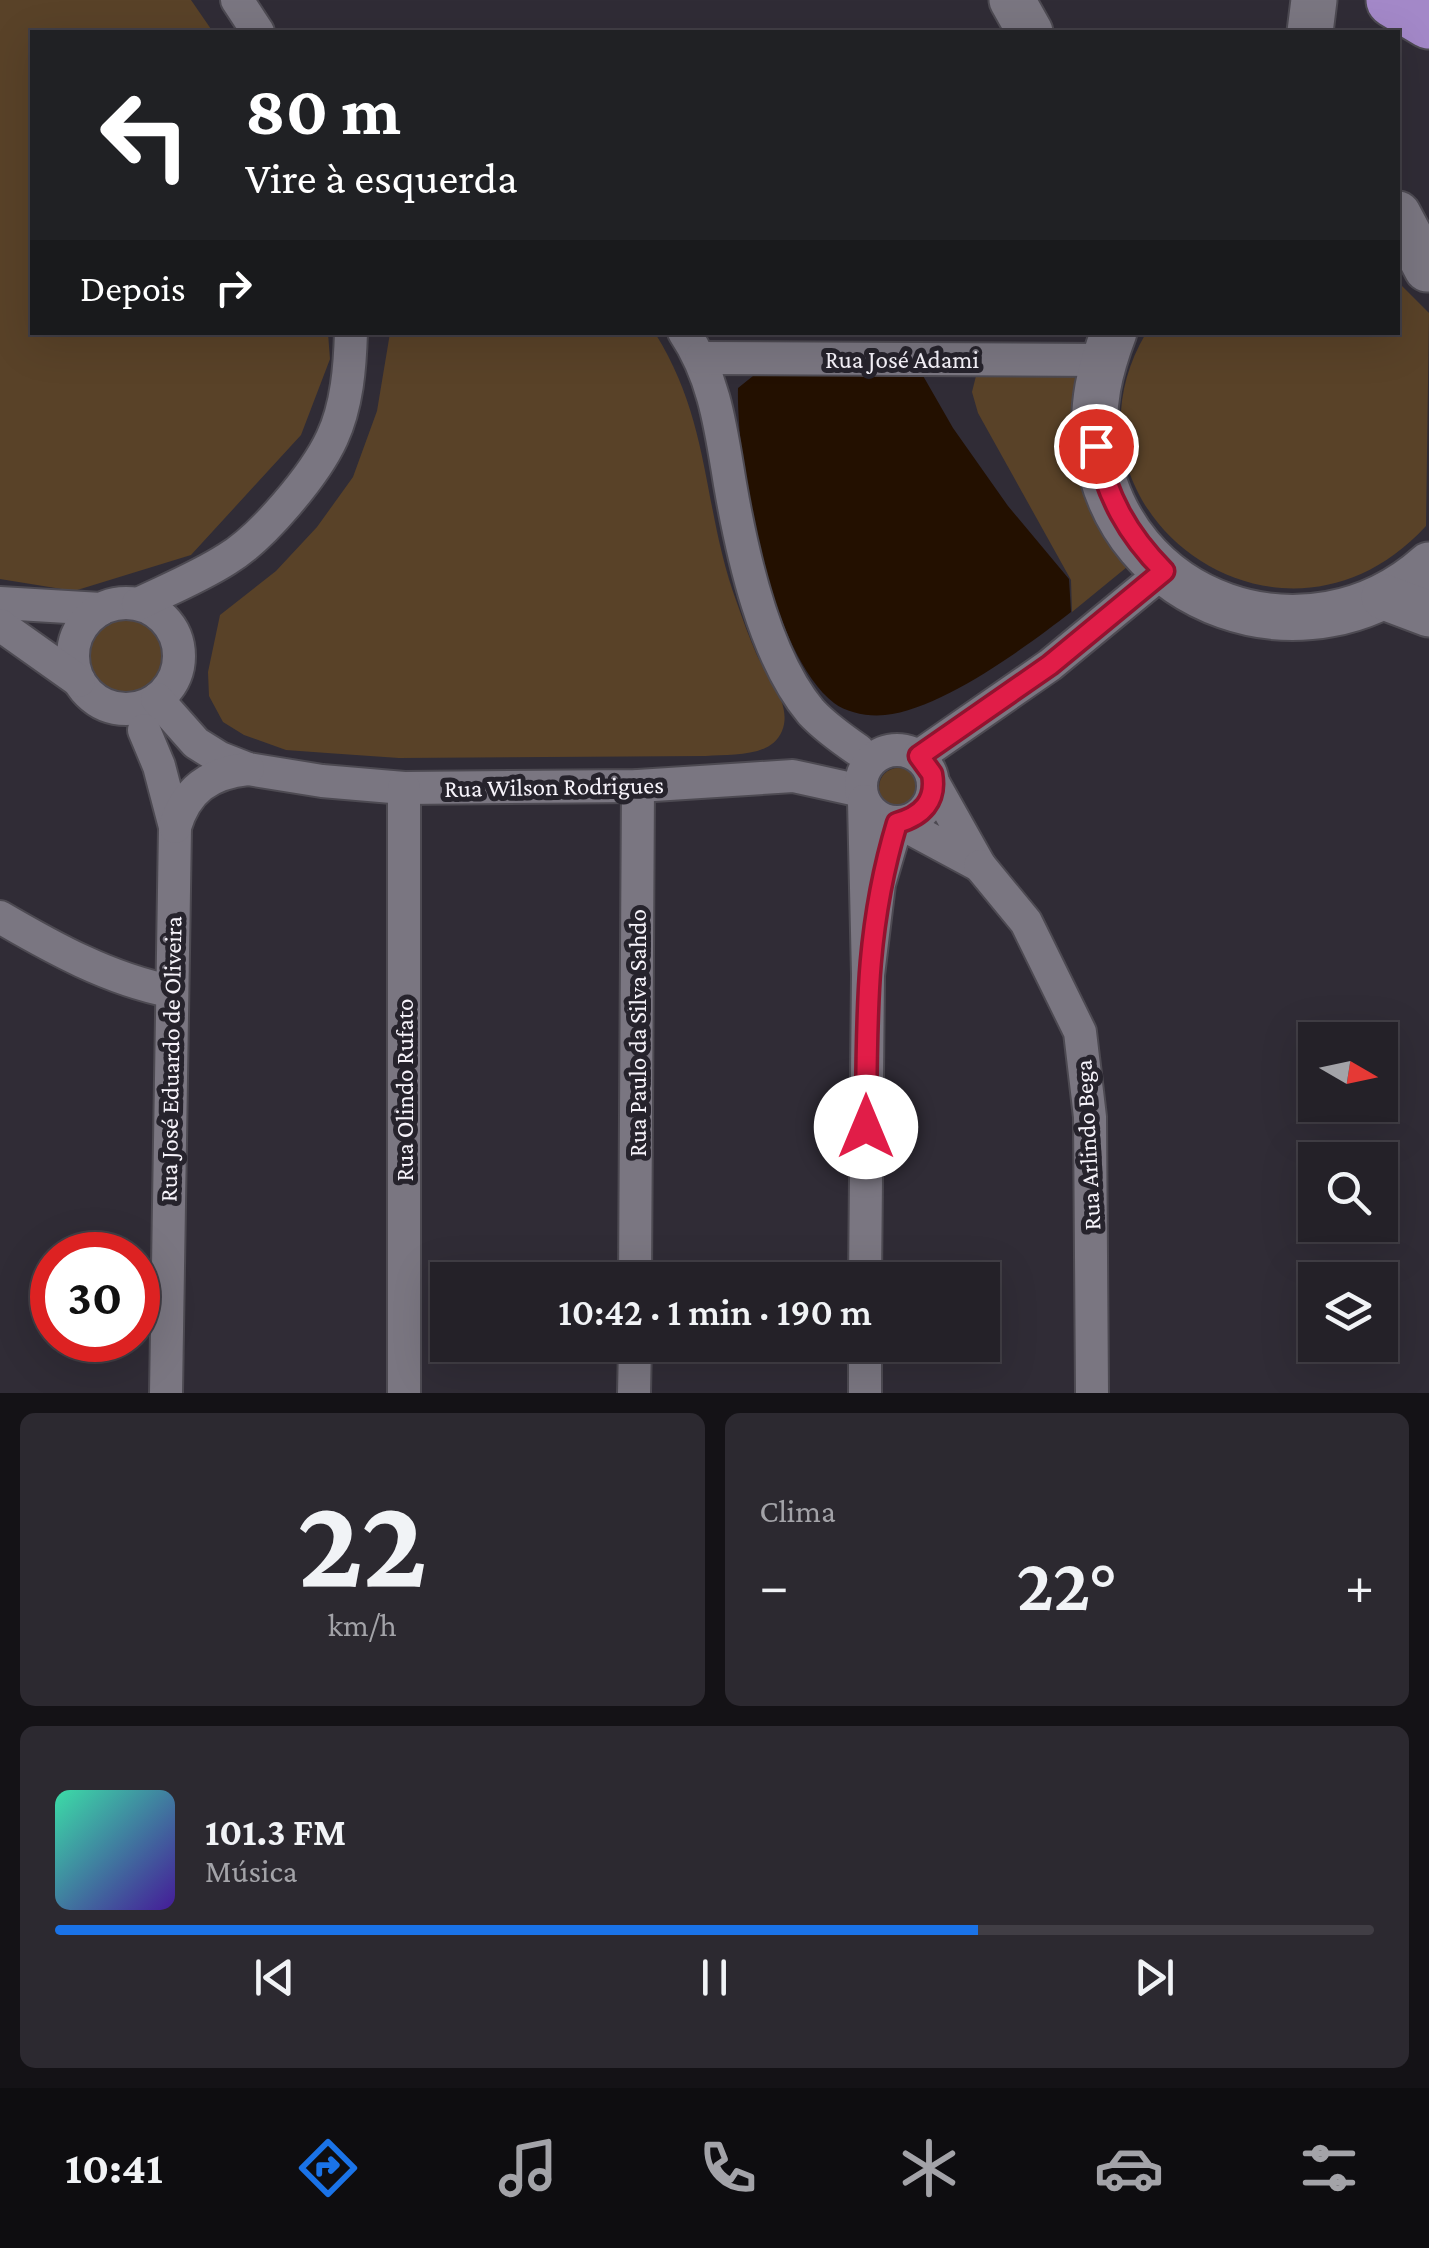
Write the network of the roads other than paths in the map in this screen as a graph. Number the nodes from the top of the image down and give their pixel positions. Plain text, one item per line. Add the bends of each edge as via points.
1 (237, 0) edge
2 (1012, 0) edge
3 (1314, 0) edge
4 (1382, 0) edge
5 (1394, 0) edge
6 (1429, 21) edge
7 (257, 30) edge
8 (1029, 30) edge
9 (1310, 30) edge
10 (1378, 30) edge
11 (1400, 219) edge
12 (1418, 263) edge
13 (350, 335) edge
14 (693, 345) edge
15 (1108, 346) edge
16 (1429, 565) edge
17 (1164, 571) junction
18 (194, 577) junction
19 (1384, 597) junction
20 (0, 603) edge
21 (138, 604) junction
22 (101, 609) junction
23 (1429, 614) edge
24 (0, 625) edge
25 (174, 633) junction
26 (79, 681) junction
27 (141, 711) junction
28 (248, 768) junction
29 (926, 770) junction
30 (865, 774) junction
31 (638, 786) junction
32 (404, 788) junction
33 (898, 823) junction
34 (175, 827) junction
35 (980, 866) junction
36 (0, 917) edge
37 (868, 975) junction
38 (170, 991) junction
39 (635, 1262) edge
40 (866, 1262) edge
41 (635, 1362) edge
42 (865, 1362) edge
43 (166, 1393) edge
44 (404, 1393) edge
45 (634, 1393) edge
46 (864, 1393) edge
47 (1092, 1393) edge

1 - 7 street
2 - 8 main road
3 - 9 main road
4 - 10 main road
5 - 6 highway
11 - 12 main road
13 - 18 street via 350,376 332,438 258,534
14 - 15 street, Rua José Adami
14 - 30 street via 718,412 750,579 773,647 810,710
15 - 17 main road via 1094,416 1102,474 1126,527
16 - 19 main road
17 - 19 main road via 1208,599 1257,616 1335,614
17 - 29 street
18 - 21 street
18 - 25 street
19 - 23 main road
20 - 22 street
21 - 22 street
21 - 25 street via 159,614
22 - 26 street via 74,648
24 - 26 street
25 - 27 street via 174,678
26 - 27 street via 88,694
27 - 28 street, Rua Wilson Rodrigues
27 - 34 street, Rua José Eduardo de Oliveira
28 - 32 street, Rua Wilson Rodrigues
28 - 34 street, Rua Wilson Rodrigues via 200,784
29 - 30 street via 899,749
29 - 33 street via 930,802
29 - 35 street, Rua Arlindo Bega
30 - 31 street, Rua Wilson Rodrigues
30 - 33 street via 883,820
30 - 37 street
31 - 32 street, Rua Wilson Rodrigues
31 - 39 street, Rua Paulo da Silva Sahdo
32 - 44 street, Rua Olindo Rufato
33 - 35 street, Rua Arlindo Bega
33 - 37 street via 878,884
34 - 38 street, Rua José Eduardo de Oliveira
35 - 47 street, Rua Arlindo Bega via 1026,922 1080,1032 1092,1171
36 - 38 street via 86,963
37 - 40 street
38 - 43 street, Rua José Eduardo de Oliveira
41 - 45 street
42 - 46 street

